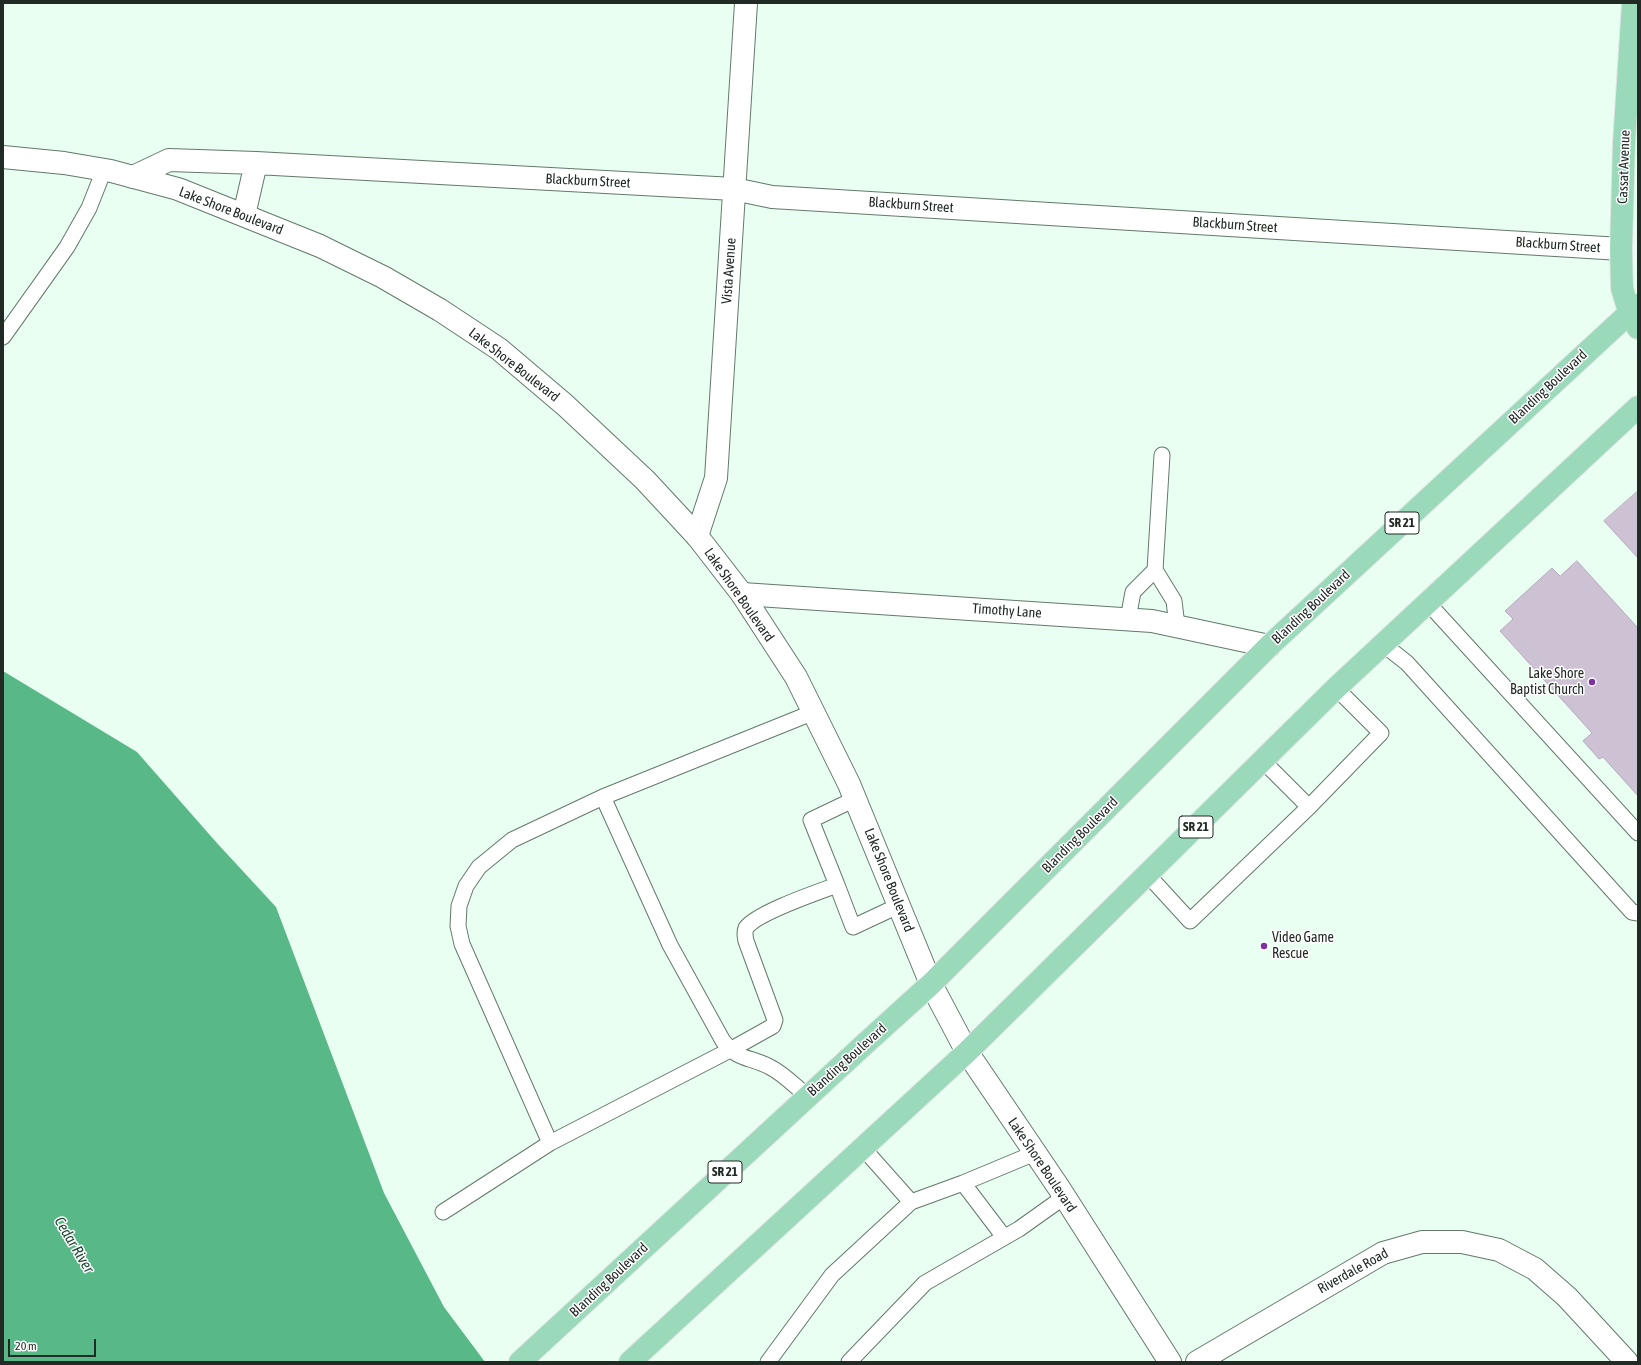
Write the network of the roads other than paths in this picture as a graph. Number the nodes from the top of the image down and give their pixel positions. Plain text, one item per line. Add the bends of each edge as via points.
1 (746, 3) edge
2 (1633, 3) edge
3 (1624, 143) junction
4 (3, 157) edge
5 (1638, 160) edge
6 (256, 163) junction
7 (104, 170) junction
8 (132, 177) junction
9 (734, 189) junction
10 (244, 216) junction
11 (1621, 249) junction
12 (1635, 315) edge
13 (3, 337) edge
14 (1638, 407) edge
15 (1162, 455) dead end
16 (697, 536) junction
17 (1155, 570) junction
18 (742, 594) junction
19 (1428, 603) junction
20 (1128, 619) junction
21 (1177, 626) junction
22 (1383, 644) junction
23 (1270, 646) junction
24 (1336, 688) junction
25 (814, 712) junction
26 (1263, 761) junction
27 (603, 797) junction
28 (855, 799) junction
29 (1309, 807) junction
30 (1638, 833) edge
31 (1147, 874) junction
32 (837, 885) junction
33 (900, 906) junction
34 (1638, 913) edge
35 (931, 984) junction
36 (730, 1050) junction
37 (967, 1052) junction
38 (808, 1096) junction
39 (550, 1143) junction
40 (864, 1148) junction
41 (1035, 1153) junction
42 (963, 1183) junction
43 (1064, 1197) junction
44 (911, 1202) junction
45 (443, 1212) dead end
46 (1004, 1237) junction
47 (520, 1362) edge
48 (630, 1362) edge
49 (768, 1362) edge
50 (849, 1362) edge
51 (1170, 1362) edge
52 (1196, 1362) edge
53 (1627, 1362) edge

1 - 9 street, Vista Avenue
2 - 3 main road, Cassat Avenue
3 - 5 main road
3 - 11 main road, Cassat Avenue
4 - 7 street, Lake Shore Boulevard
6 - 8 street, Blackburn Street via 169,160
6 - 9 street, Blackburn Street
6 - 10 street
7 - 8 street, Lake Shore Boulevard
7 - 13 lane via 89,208 67,247
8 - 10 street, Lake Shore Boulevard via 178,189
9 - 11 street, Blackburn Street via 772,197
9 - 16 street, Vista Avenue via 716,478
10 - 16 street, Lake Shore Boulevard via 320,246 383,277 440,310 498,349 565,404 645,480
11 - 12 main road, Cassat Avenue via 1622,288
12 - 23 main road, Blanding Boulevard / SR 21
14 - 19 main road, SR 21
15 - 17 lane
16 - 18 street, Lake Shore Boulevard
17 - 20 lane via 1133,592
17 - 21 lane via 1174,601
18 - 20 street, Timothy Lane
18 - 25 street, Lake Shore Boulevard via 796,677
19 - 22 main road, SR 21
19 - 30 lane
20 - 21 street, Timothy Lane
21 - 23 street, Timothy Lane
22 - 24 main road, SR 21
22 - 34 lane via 1407,663 1632,912
23 - 35 main road, Blanding Boulevard / SR 21
24 - 26 main road, SR 21
24 - 29 lane via 1380,733
25 - 27 lane
25 - 28 street, Lake Shore Boulevard
26 - 29 lane
26 - 31 main road, SR 21
27 - 36 lane via 670,945
27 - 39 lane via 512,840 479,867 466,886 459,906 458,926 462,944
28 - 32 lane via 811,820
28 - 33 street, Lake Shore Boulevard
29 - 31 lane via 1190,921
31 - 37 main road, SR 21
32 - 33 lane via 853,926
32 - 36 lane via 793,901 752,922 746,929 744,934 775,1020 774,1026 769,1030
33 - 35 street, Lake Shore Boulevard
35 - 37 street, Lake Shore Boulevard
35 - 38 main road, Blanding Boulevard / SR 21
36 - 38 lane via 736,1055 768,1065
36 - 39 lane
37 - 40 main road, SR 21
37 - 41 street, Lake Shore Boulevard
38 - 47 main road, Blanding Boulevard / SR 21
39 - 45 lane
40 - 44 lane
40 - 48 main road, SR 21
41 - 42 lane
41 - 43 street, Lake Shore Boulevard
42 - 44 lane
42 - 46 lane
43 - 46 lane
43 - 51 street, Lake Shore Boulevard
44 - 49 lane via 832,1275
46 - 50 lane via 925,1283
52 - 53 street, Riverdale Road via 1383,1252 1422,1242 1462,1242 1499,1250 1535,1269 1566,1297

